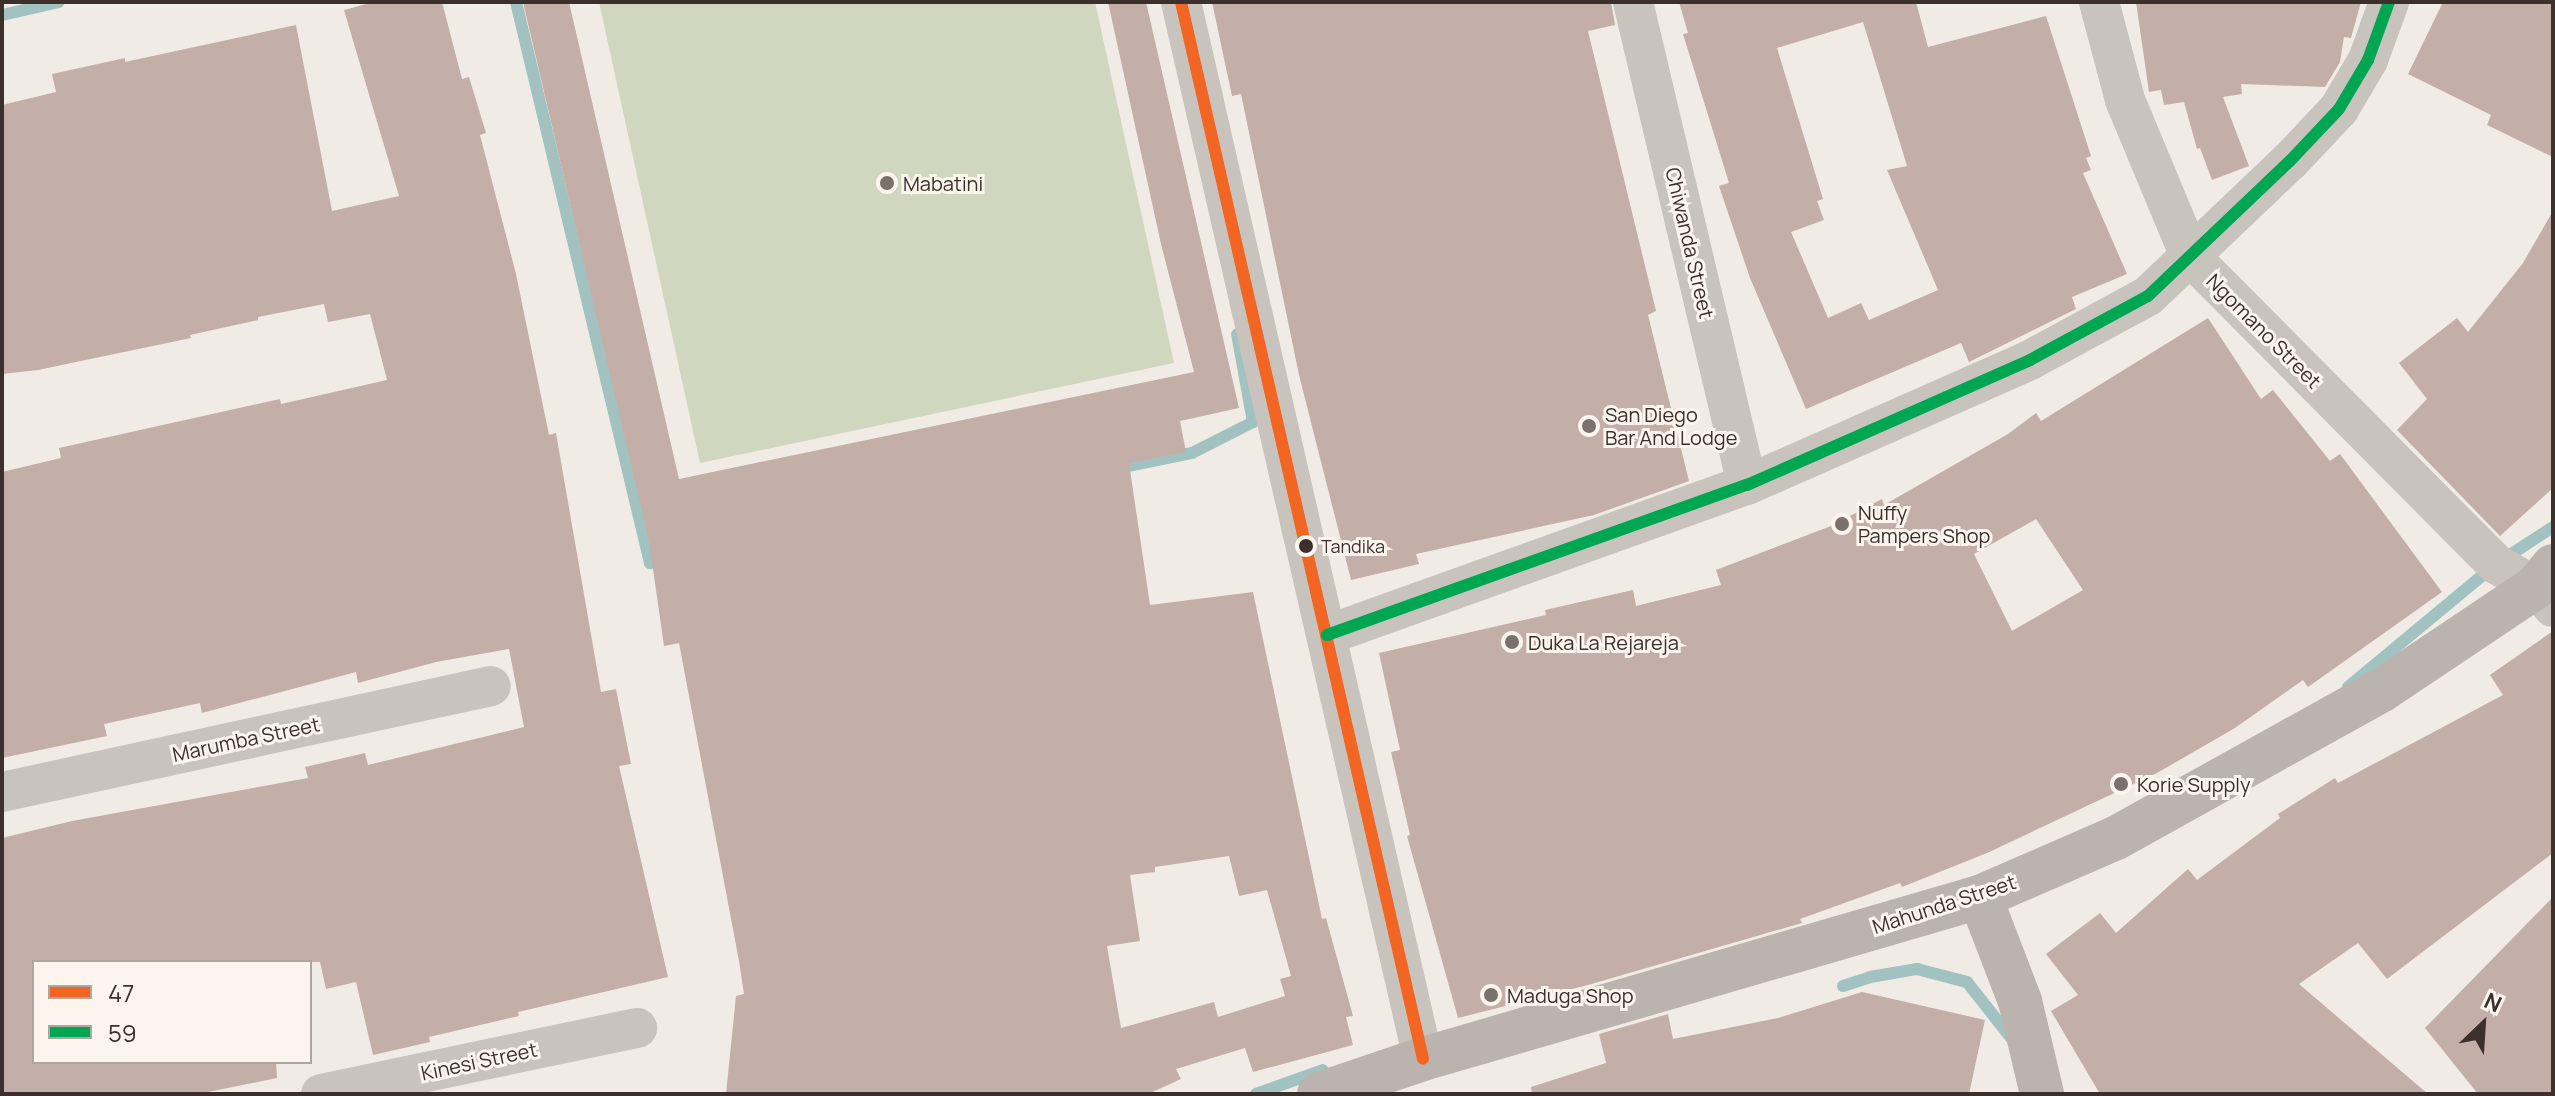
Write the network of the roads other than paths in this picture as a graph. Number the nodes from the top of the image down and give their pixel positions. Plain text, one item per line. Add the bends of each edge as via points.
1 (1181, 2) edge
2 (1633, 2) edge
3 (2099, 2) edge
4 (2389, 2) edge
5 (2190, 256) junction
6 (1747, 485) junction
7 (2547, 587) edge
8 (1327, 635) junction
9 (491, 686) dead end
10 (2, 792) edge
11 (1980, 897) junction
12 (637, 1028) dead end
13 (1423, 1059) junction
14 (321, 1094) edge
15 (1319, 1094) edge
16 (2042, 1094) edge

1 - 8 street
2 - 6 street, Chiwanda Street
3 - 5 street, Ngomano Street via 2125,100
4 - 5 street via 2368,60 2339,109
5 - 6 street via 2148,296 2030,360
5 - 7 street, Ngomano Street via 2496,564
6 - 8 street
7 - 11 street, Mahunda Street via 2382,690 2116,838
8 - 13 street
9 - 10 street, Marumba Street
11 - 13 street, Mahunda Street
11 - 16 street via 2020,1001
12 - 14 street, Kinesi Street
13 - 15 street, Mahunda Street

